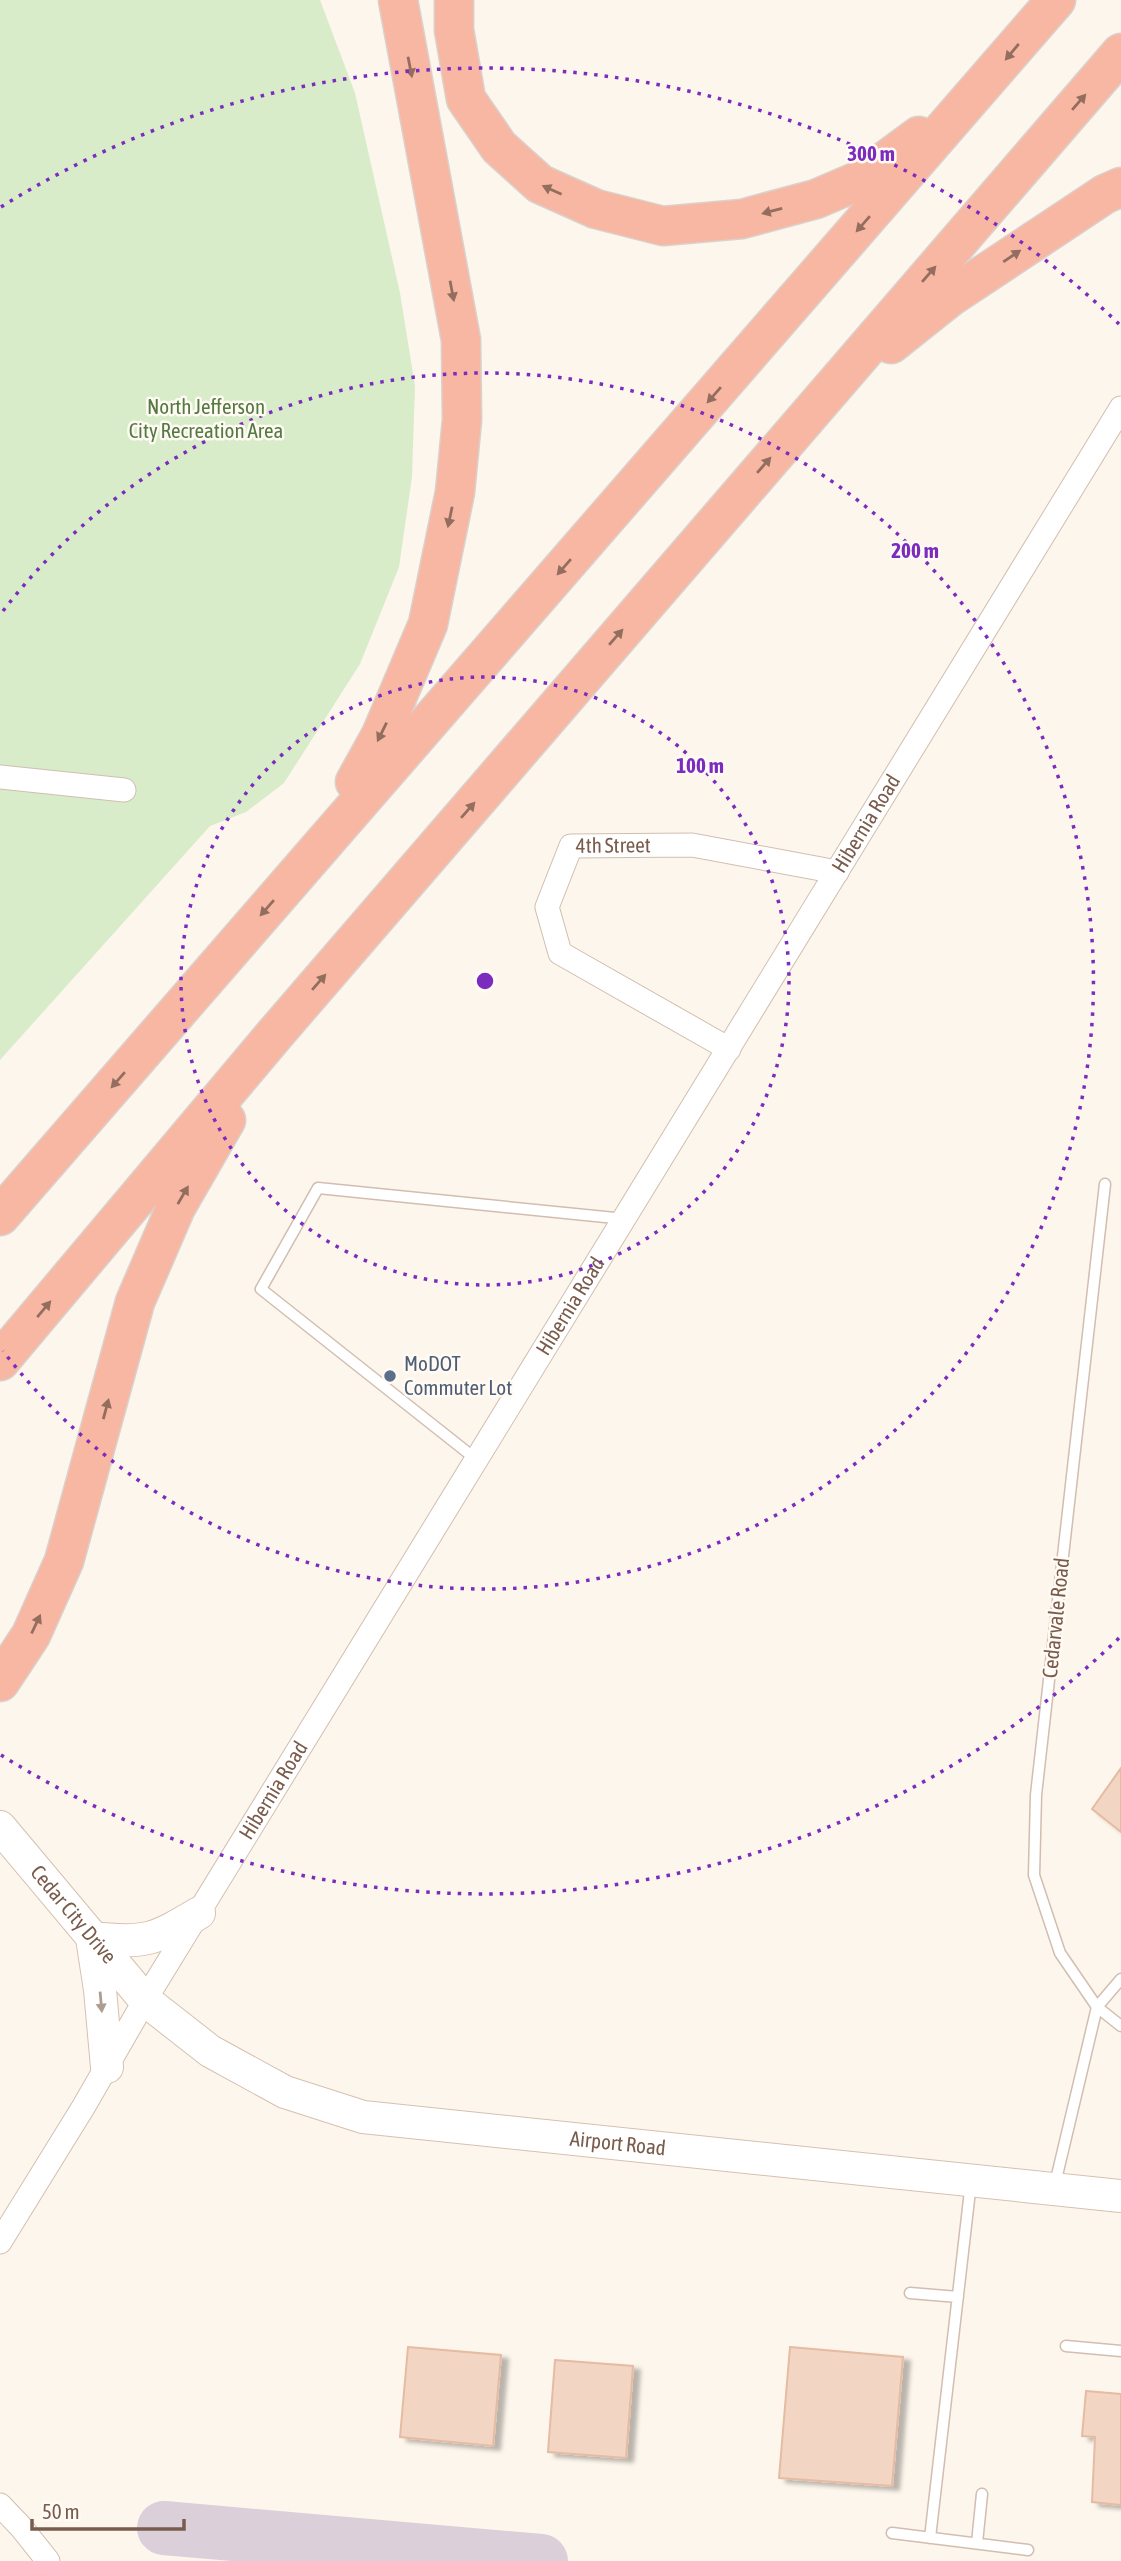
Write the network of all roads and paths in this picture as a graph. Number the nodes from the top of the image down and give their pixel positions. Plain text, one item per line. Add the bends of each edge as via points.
1 (398, 0) edge
2 (454, 0) edge
3 (1056, 0) edge
4 (1121, 53) edge
5 (977, 93) junction
6 (1121, 187) edge
7 (821, 399) junction
8 (1121, 408) edge
9 (0, 777) edge
10 (124, 790) dead end
11 (312, 856) junction
12 (837, 872) junction
13 (275, 1034) junction
14 (729, 1049) junction
15 (1105, 1184) dead end
16 (0, 1216) edge
17 (625, 1219) junction
18 (0, 1361) edge
19 (477, 1460) junction
20 (0, 1682) edge
21 (0, 1827) edge
22 (199, 1913) junction
23 (92, 1938) junction
24 (1121, 1979) edge
25 (145, 2000) junction
26 (1097, 2007) junction
27 (1121, 2026) edge
28 (107, 2067) junction
29 (971, 2181) junction
30 (1054, 2190) junction
31 (1121, 2196) edge
32 (0, 2242) edge
33 (910, 2293) dead end
34 (958, 2297) junction
35 (1066, 2346) dead end
36 (1121, 2351) edge
37 (982, 2494) dead end
38 (0, 2505) edge
39 (892, 2533) dead end
40 (930, 2538) junction
41 (977, 2543) junction
42 (1028, 2550) dead end
43 (48, 2561) edge

1 -> 11 highway via 461,340 462,420 455,492 428,624 381,735
5 -> 2 highway via 858,181 816,199 741,219 663,226 596,209 540,184 499,147 467,99 454,30
3 -> 5 highway
7 -> 4 highway
5 -> 11 highway
7 -> 6 highway via 950,297
13 -> 7 highway
8 - 12 street, Hibernia Road
9 - 10 street
11 -> 16 highway
12 - 14 street, Hibernia Road
12 - 14 street, 4th Street via 692,845 571,846 547,906 560,953
18 -> 13 highway
20 -> 13 highway via 31,1635 64,1561 135,1302 176,1207
14 - 17 street, Hibernia Road
15 - 26 lane, Cedarvale Road via 1038,1782 1034,1875 1060,1953
17 - 19 street, Hibernia Road
17 - 19 lane via 318,1188 261,1289
19 - 22 street, Hibernia Road
21 - 23 street, Cedar City Drive
22 - 23 street via 161,1935 130,1942
22 - 25 street, Hibernia Road
23 - 25 street, Cedar City Drive
23 -> 28 street
24 - 26 lane
25 - 28 street, Hibernia Road
25 - 29 street, Airport Road via 210,2052 285,2092 363,2117
26 - 27 lane, Cedarvale Road
26 - 30 lane
28 - 32 street, Hibernia Road
29 - 30 street, Airport Road
29 - 34 lane
30 - 31 street, Airport Road
33 - 34 lane
34 - 40 lane
35 - 36 lane
37 - 41 lane
38 - 43 street
39 - 40 lane
40 - 41 lane
41 - 42 lane

